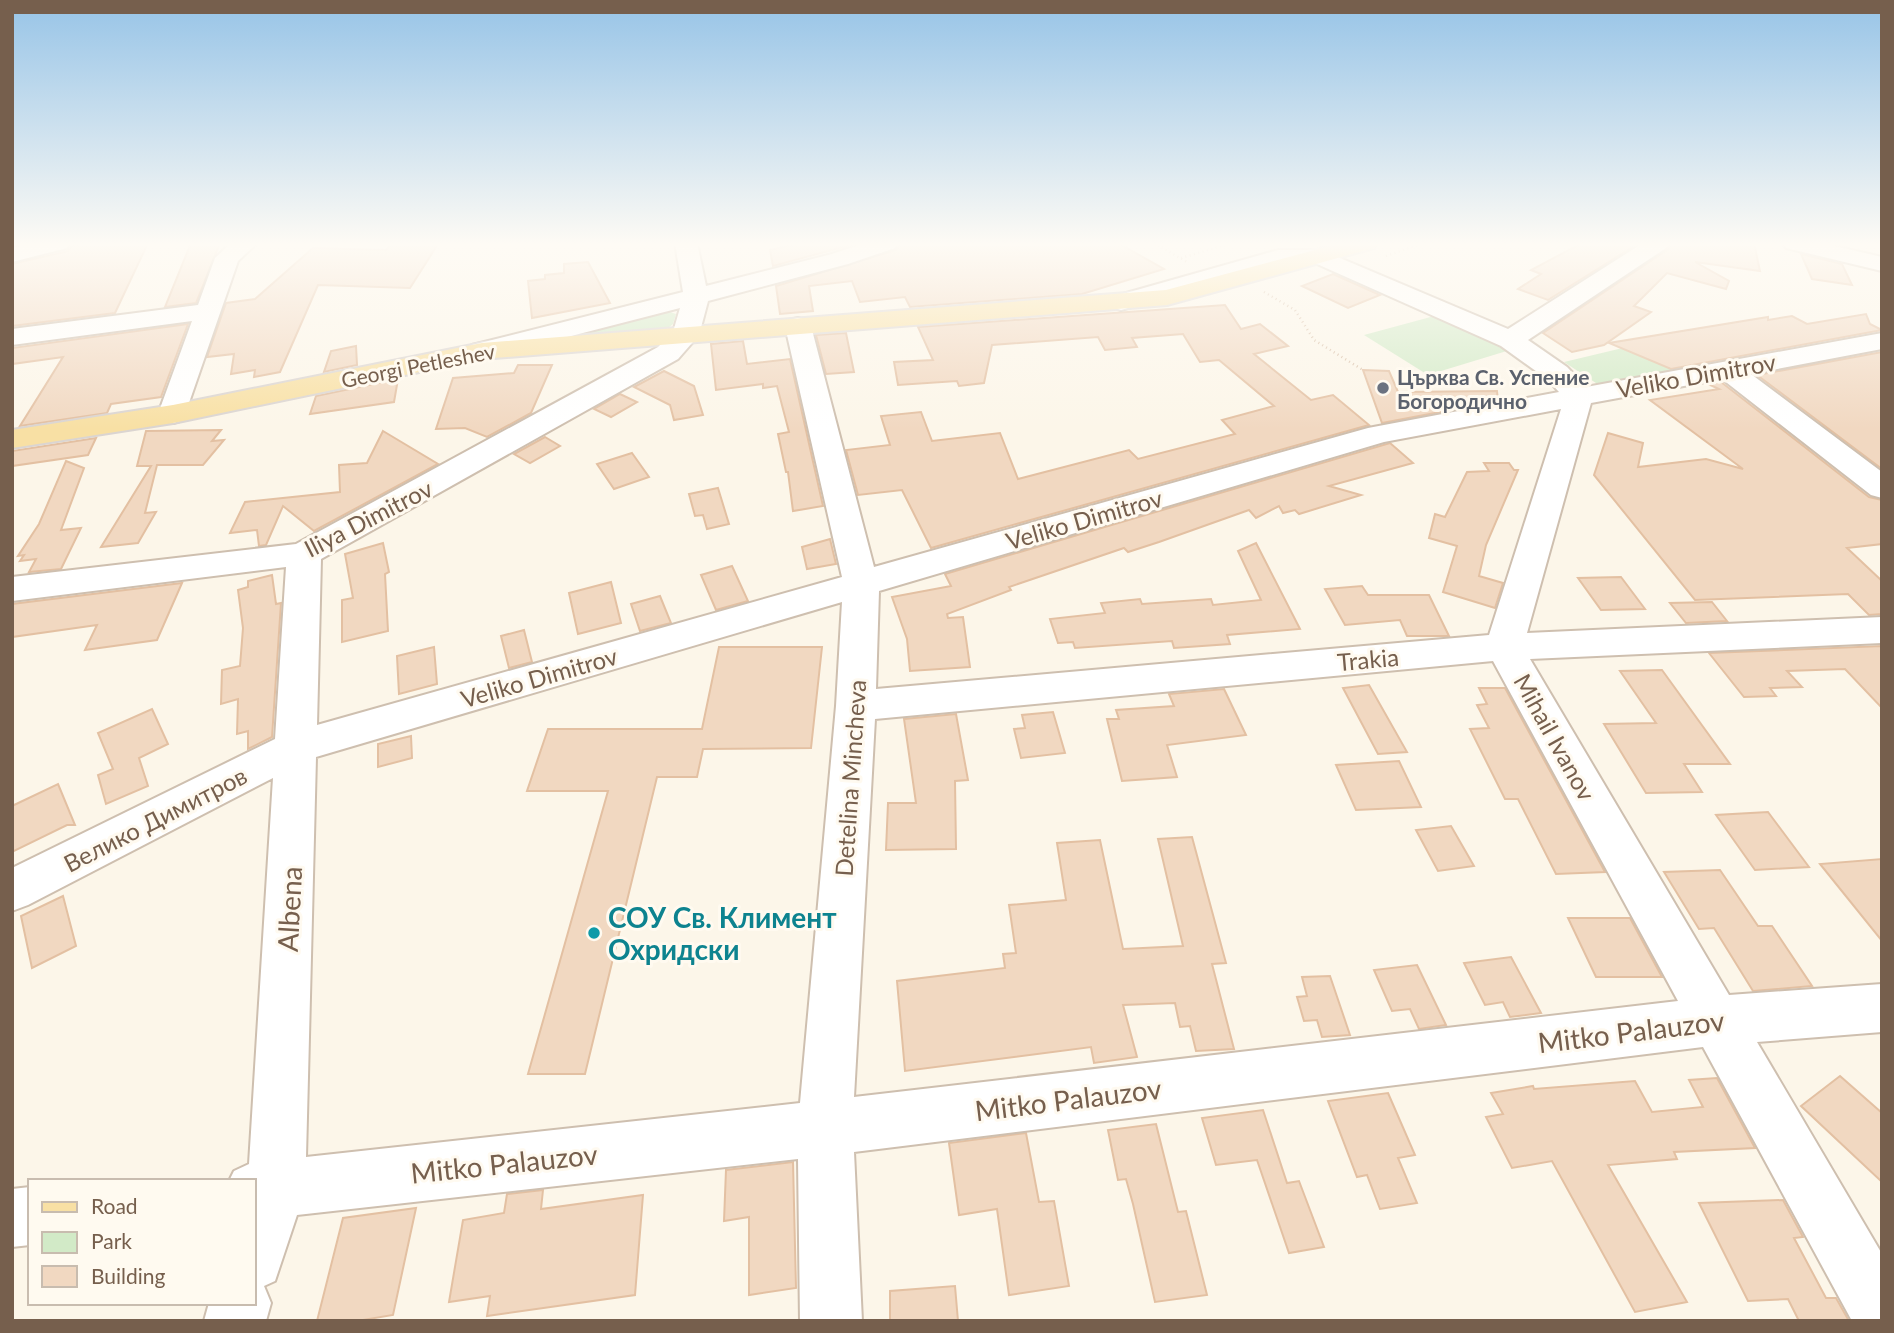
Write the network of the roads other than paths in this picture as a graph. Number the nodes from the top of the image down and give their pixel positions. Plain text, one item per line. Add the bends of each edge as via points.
1 (211, 305) edge
2 (663, 305) edge
3 (694, 305) edge
4 (1078, 305) edge
5 (1432, 305) edge
6 (1563, 305) edge
7 (209, 311) junction
8 (798, 326) junction
9 (686, 335) junction
10 (12, 337) edge
11 (1510, 340) junction
12 (1882, 341) edge
13 (482, 351) junction
14 (1727, 369) junction
15 (1580, 396) junction
16 (173, 414) junction
17 (12, 439) edge
18 (1882, 488) edge
19 (304, 554) junction
20 (861, 584) junction
21 (12, 589) edge
22 (1882, 630) edge
23 (1504, 647) junction
24 (856, 706) junction
25 (297, 747) junction
26 (12, 891) edge
27 (1882, 1008) edge
28 (1715, 1021) junction
29 (825, 1128) junction
30 (265, 1190) edge
31 (256, 1247) edge
32 (1882, 1313) edge
33 (831, 1321) edge

1 - 7 street
2 - 13 street
3 - 9 street
4 - 8 main road, Georgi Petleshev
5 - 11 street
6 - 11 street
7 - 10 street
7 - 16 street
8 - 9 main road, Georgi Petleshev
8 - 20 street, Detelina Mincheva
9 - 13 main road, Georgi Petleshev
9 - 19 street, Iliya Dimitrov via 668,353
11 - 15 street via 1557,373
12 - 14 street, Veliko Dimitrov
13 - 16 main road, Georgi Petleshev
14 - 15 street, Veliko Dimitrov
14 - 18 street
15 - 20 street, Veliko Dimitrov via 1379,434
15 - 23 street, Mihail Ivanov
16 - 17 main road, Georgi Petleshev
19 - 21 street, Iliya Dimitrov
19 - 25 street, Albena
20 - 24 street, Detelina Mincheva
20 - 25 street, Veliko Dimitrov
22 - 23 street, Trakia
23 - 24 street, Trakia
23 - 28 street, Mihail Ivanov
24 - 29 street, Detelina Mincheva
25 - 26 street, Велико Димитров
25 - 30 street, Albena
27 - 28 street, Mitko Palauzov
28 - 29 street, Mitko Palauzov
28 - 32 street, Mihail Ivanov
29 - 30 street, Mitko Palauzov
29 - 33 street, Detelina Mincheva
30 - 31 street, Albena

